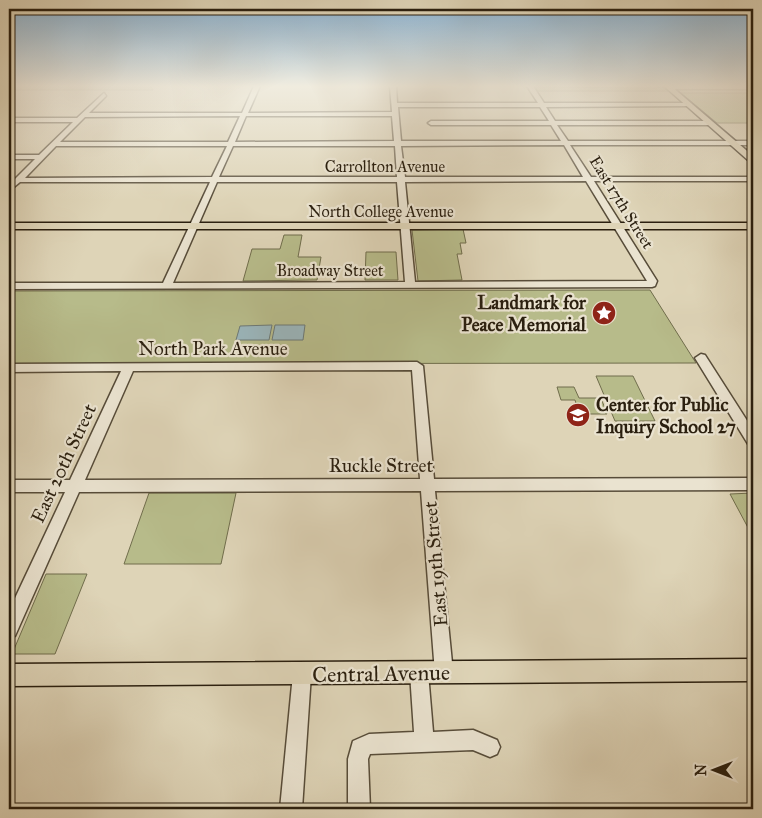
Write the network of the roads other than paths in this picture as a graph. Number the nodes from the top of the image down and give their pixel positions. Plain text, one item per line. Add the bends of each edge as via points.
1 (74, 124) edge
2 (239, 124) edge
3 (396, 124) edge
4 (554, 124) edge
5 (711, 124) edge
6 (398, 143) junction
7 (565, 143) junction
8 (734, 143) junction
9 (753, 143) edge
10 (54, 144) junction
11 (231, 144) junction
12 (9, 157) edge
13 (40, 157) junction
14 (753, 160) edge
15 (753, 179) edge
16 (17, 180) junction
17 (214, 180) junction
18 (401, 180) junction
19 (588, 180) junction
20 (9, 189) edge
21 (9, 226) edge
22 (193, 226) junction
23 (405, 226) junction
24 (618, 226) junction
25 (753, 226) edge
26 (652, 284) joint
27 (410, 285) junction
28 (9, 286) edge
29 (166, 286) junction
30 (701, 358) dead end
31 (417, 366) joint
32 (129, 367) junction
33 (9, 368) edge
34 (747, 419) edge
35 (753, 440) edge
36 (753, 484) edge
37 (428, 485) junction
38 (9, 486) edge
39 (75, 486) junction
40 (9, 630) edge
41 (753, 670) edge
42 (419, 673) junction
43 (444, 673) junction
44 (302, 674) junction
45 (9, 675) edge
46 (424, 742) junction
47 (490, 747) dead end
48 (291, 809) edge
49 (359, 809) edge

1 - 10 street
2 - 11 street
3 - 6 street
4 - 7 street, East 17th Street
5 - 8 main road
6 - 7 street
6 - 11 street
6 - 18 street
7 - 8 street
7 - 19 street, East 17th Street
8 - 9 street
8 - 14 main road
10 - 11 street
10 - 13 street
11 - 17 street
12 - 13 street
13 - 16 street
15 - 19 street, Carrollton Avenue
16 - 17 street, Carrollton Avenue
16 - 20 street
17 - 18 street, Carrollton Avenue
17 - 22 street
18 - 19 street, Carrollton Avenue
18 - 23 street
19 - 24 street, East 17th Street
21 - 22 main road, North College Avenue
22 - 23 main road, North College Avenue
22 - 29 street
23 - 24 main road, North College Avenue
23 - 27 street
24 - 25 main road, North College Avenue
24 - 26 street, East 17th Street
26 - 27 street, Broadway Street
27 - 29 street, Broadway Street
28 - 29 street, Broadway Street
30 - 34 street
31 - 32 street, North Park Avenue
31 - 37 street, East 19th Street
32 - 33 street, North Park Avenue
32 - 39 street, East 20th Street
34 - 35 street
36 - 37 street, Ruckle Street
37 - 39 street, Ruckle Street
37 - 43 street, East 19th Street
38 - 39 street, Ruckle Street
39 - 40 street, East 20th Street
41 - 43 main road, Central Avenue
42 - 43 main road, Central Avenue
42 - 44 main road, Central Avenue
42 - 46 street
44 - 45 main road, Central Avenue
44 - 48 street
46 - 47 street via 473,740
46 - 49 street via 369,744 360,748

